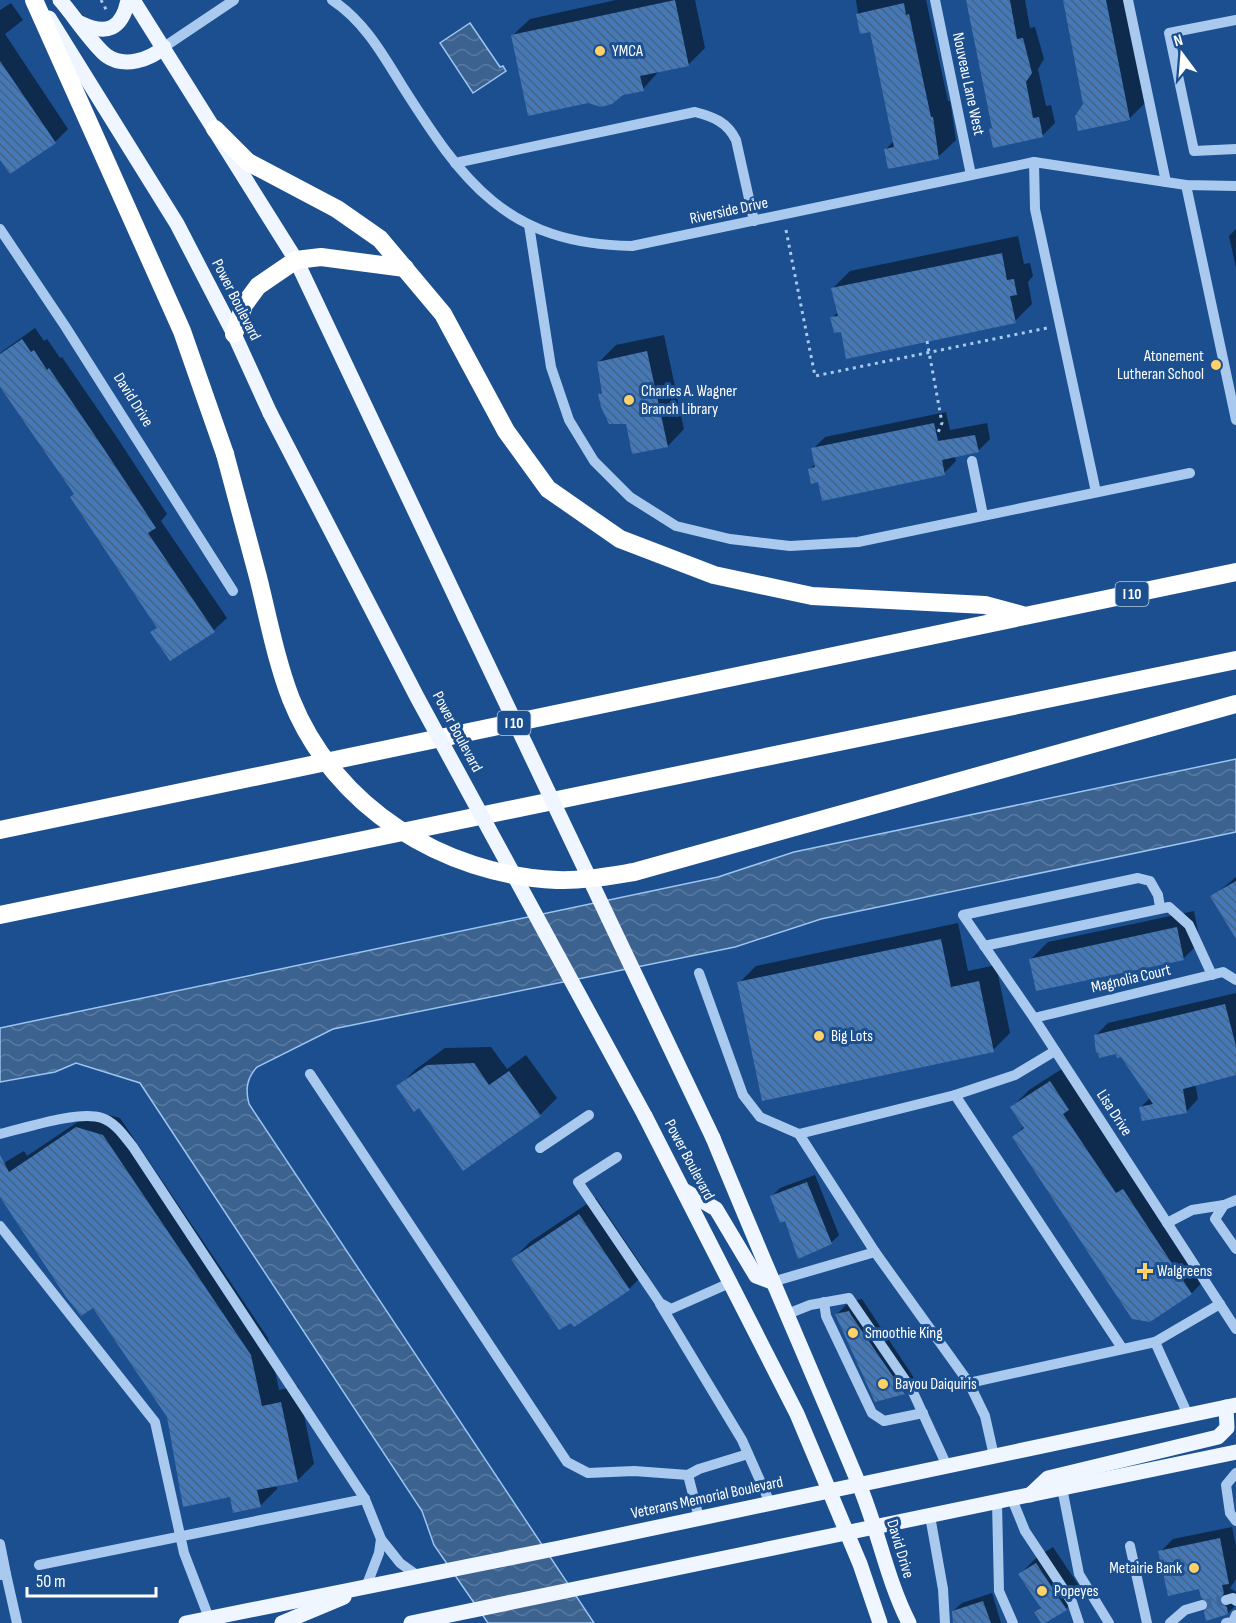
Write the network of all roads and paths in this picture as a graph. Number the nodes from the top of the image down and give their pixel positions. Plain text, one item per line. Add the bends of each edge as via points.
1 (36, 0) edge
2 (60, 0) edge
3 (101, 0) edge
4 (130, 0) edge
5 (234, 0) edge
6 (332, 0) edge
7 (935, 0) edge
8 (1128, 0) edge
9 (109, 14) dead end
10 (1236, 20) edge
11 (80, 23) junction
12 (164, 47) junction
13 (215, 129) junction
14 (1236, 149) edge
15 (1034, 162) junction
16 (455, 163) junction
17 (971, 174) junction
18 (1166, 182) junction
19 (1186, 185) junction
20 (1236, 186) edge
21 (754, 221) junction
22 (529, 225) junction
23 (0, 229) edge
24 (786, 230) dead end
25 (296, 260) junction
26 (405, 268) junction
27 (1060, 325) junction
28 (234, 334) junction
29 (927, 342) dead end
30 (928, 353) junction
31 (1236, 420) edge
32 (937, 435) dead end
33 (972, 461) dead end
34 (1190, 473) dead end
35 (1096, 492) junction
36 (983, 515) junction
37 (1236, 572) edge
38 (232, 591) dead end
39 (1027, 616) junction
40 (1236, 660) edge
41 (1236, 704) edge
42 (0, 830) edge
43 (1160, 908) junction
44 (0, 915) edge
45 (984, 946) junction
46 (699, 973) dead end
47 (1212, 975) junction
48 (1235, 979) edge
49 (1034, 1017) junction
50 (1055, 1051) junction
51 (310, 1074) dead end
52 (955, 1095) junction
53 (590, 1115) dead end
54 (0, 1134) edge
55 (799, 1134) junction
56 (540, 1148) dead end
57 (617, 1157) dead end
58 (685, 1191) junction
59 (1236, 1200) edge
60 (1224, 1205) junction
61 (1167, 1223) junction
62 (0, 1226) edge
63 (1236, 1249) edge
64 (875, 1252) junction
65 (732, 1282) junction
66 (772, 1282) junction
67 (824, 1302) junction
68 (660, 1303) junction
69 (1220, 1304) junction
70 (785, 1315) junction
71 (1236, 1329) edge
72 (1155, 1342) junction
73 (1122, 1348) junction
74 (969, 1383) junction
75 (1231, 1406) edge
76 (923, 1413) junction
77 (1188, 1415) junction
78 (1236, 1452) edge
79 (748, 1454) junction
80 (994, 1456) junction
81 (947, 1466) junction
82 (1236, 1473) edge
83 (688, 1475) junction
84 (860, 1484) junction
85 (1062, 1488) junction
86 (830, 1490) junction
87 (1030, 1495) junction
88 (365, 1499) junction
89 (1005, 1500) junction
90 (770, 1503) junction
91 (930, 1516) junction
92 (699, 1518) junction
93 (1236, 1521) edge
94 (875, 1527) junction
95 (846, 1533) junction
96 (180, 1536) junction
97 (381, 1539) junction
98 (0, 1544) edge
99 (1130, 1546) dead end
100 (39, 1565) dead end
101 (3, 1574) edge
102 (425, 1574) junction
103 (366, 1587) junction
104 (1202, 1605) tunnel mouth
105 (1236, 1615) edge
106 (208, 1621) edge
107 (17, 1623) edge
108 (186, 1623) edge
109 (282, 1623) edge
110 (411, 1623) edge
111 (880, 1623) edge
112 (909, 1623) edge
113 (945, 1623) edge
114 (1013, 1623) edge
115 (1079, 1623) edge
116 (1108, 1623) edge
117 (1147, 1623) edge
118 (1173, 1623) edge
119 (1226, 1623) edge

1 - 28 main road, Power Boulevard via 177,224
1 - 41 highway, bridge via 182,331 225,454 291,699 314,744 342,782 379,817 410,838 485,869 559,880 634,872
2 - 11 main road
3 - 9 path
4 - 11 main road via 114,27 103,30
4 - 12 main road, Power Boulevard
5 - 12 street
6 - 16 street, Riverside Drive via 348,11 379,48
7 - 17 street, Nouveau Lane West
8 - 18 street
10 - 14 street via 1169,33 1194,151
11 - 12 main road via 107,56 131,63
12 - 13 main road, Power Boulevard
13 - 25 main road, Power Boulevard
13 - 26 highway via 248,162 337,209 380,239
15 - 17 street, Riverside Drive
15 - 18 street, Riverside Drive
15 - 27 street via 1035,208
16 - 21 street via 695,112 722,121 731,130
16 - 22 street, Riverside Drive via 468,180 515,219
17 - 21 street, Riverside Drive
18 - 19 street, Riverside Drive
19 - 20 street, Riverside Drive
19 - 31 street
21 - 22 street, Riverside Drive via 632,246 573,240 549,235
22 - 36 street via 551,367 569,420 594,461 630,496 676,525 730,539 790,546 858,542
23 - 38 street, David Drive
24 - 30 path via 815,376
25 - 26 highway via 321,256
25 - 28 highway via 258,286 244,305
25 - 66 main road, Power Boulevard, bridge via 713,1138
26 - 39 highway via 443,314 506,431 548,489 620,539 714,575 812,596 985,605
27 - 30 path
27 - 35 street
28 - 58 main road, Power Boulevard, bridge via 270,413 417,697
29 - 30 path
30 - 32 path via 942,423
33 - 36 street
34 - 35 street
35 - 36 street
37 - 39 highway, I 10
39 - 42 highway, I 10
40 - 44 highway
43 - 45 street
43 - 45 street, Lisa Drive via 1150,881 1138,878 963,915
43 - 47 street via 1169,907 1189,925
45 - 49 street, Lisa Drive
46 - 55 street via 743,1095 760,1117
47 - 48 street, Magnolia Court via 1223,972
47 - 49 street, Magnolia Court
49 - 50 street, Lisa Drive
50 - 52 street via 1015,1075
50 - 61 street, Lisa Drive
51 - 83 street via 567,1462 588,1473
52 - 55 street
52 - 73 street
53 - 56 street
54 - 88 street via 80,1117 101,1118 117,1127
55 - 64 street
57 - 68 street via 578,1182
58 - 65 main road, Power Boulevard
58 - 66 main road via 716,1209 756,1276
59 - 60 street
60 - 61 street via 1192,1210
60 - 63 street via 1215,1219
61 - 69 street, Lisa Drive
62 - 96 street via 155,1422
64 - 66 street
64 - 74 street
65 - 68 street via 671,1310
65 - 86 main road, Power Boulevard
66 - 70 main road, Power Boulevard
67 - 70 street
67 - 76 street via 849,1298 912,1390
67 - 76 street via 826,1316 872,1413 884,1422
68 - 79 street
69 - 71 street, Lisa Drive
69 - 72 street
70 - 84 main road, Power Boulevard
72 - 73 street
72 - 77 street
73 - 74 street
74 - 80 street via 985,1416
75 - 77 main road, Veterans Memorial Boulevard
75 - 87 main road via 1227,1428 1218,1437 1048,1478
76 - 81 street
77 - 80 main road, Veterans Memorial Boulevard
78 - 85 main road
79 - 83 street
79 - 90 street
80 - 81 main road, Veterans Memorial Boulevard
81 - 84 main road, Veterans Memorial Boulevard
82 - 93 street via 1226,1485 1230,1513
83 - 92 street
84 - 86 main road, Veterans Memorial Boulevard
84 - 94 main road, David Drive
85 - 87 main road
85 - 116 street via 1078,1574
86 - 90 main road, Veterans Memorial Boulevard
86 - 95 main road
87 - 89 main road
88 - 96 street
88 - 97 street
89 - 91 main road
89 - 114 street via 999,1591
89 - 115 street via 1072,1602
90 - 92 main road, Veterans Memorial Boulevard
91 - 94 main road
91 - 113 street
92 - 102 main road, Veterans Memorial Boulevard
94 - 95 main road
94 - 112 main road, David Drive via 891,1582
95 - 110 main road
95 - 111 main road
96 - 100 street
96 - 106 street
97 - 102 street via 400,1563
97 - 103 street
98 - 101 street
99 - 117 street
101 - 107 street
102 - 103 main road, Veterans Memorial Boulevard
103 - 106 main road, Veterans Memorial Boulevard
103 - 109 main road
104 - 118 street via 1185,1610
105 - 119 street via 1233,1622
106 - 108 main road, Veterans Memorial Boulevard

